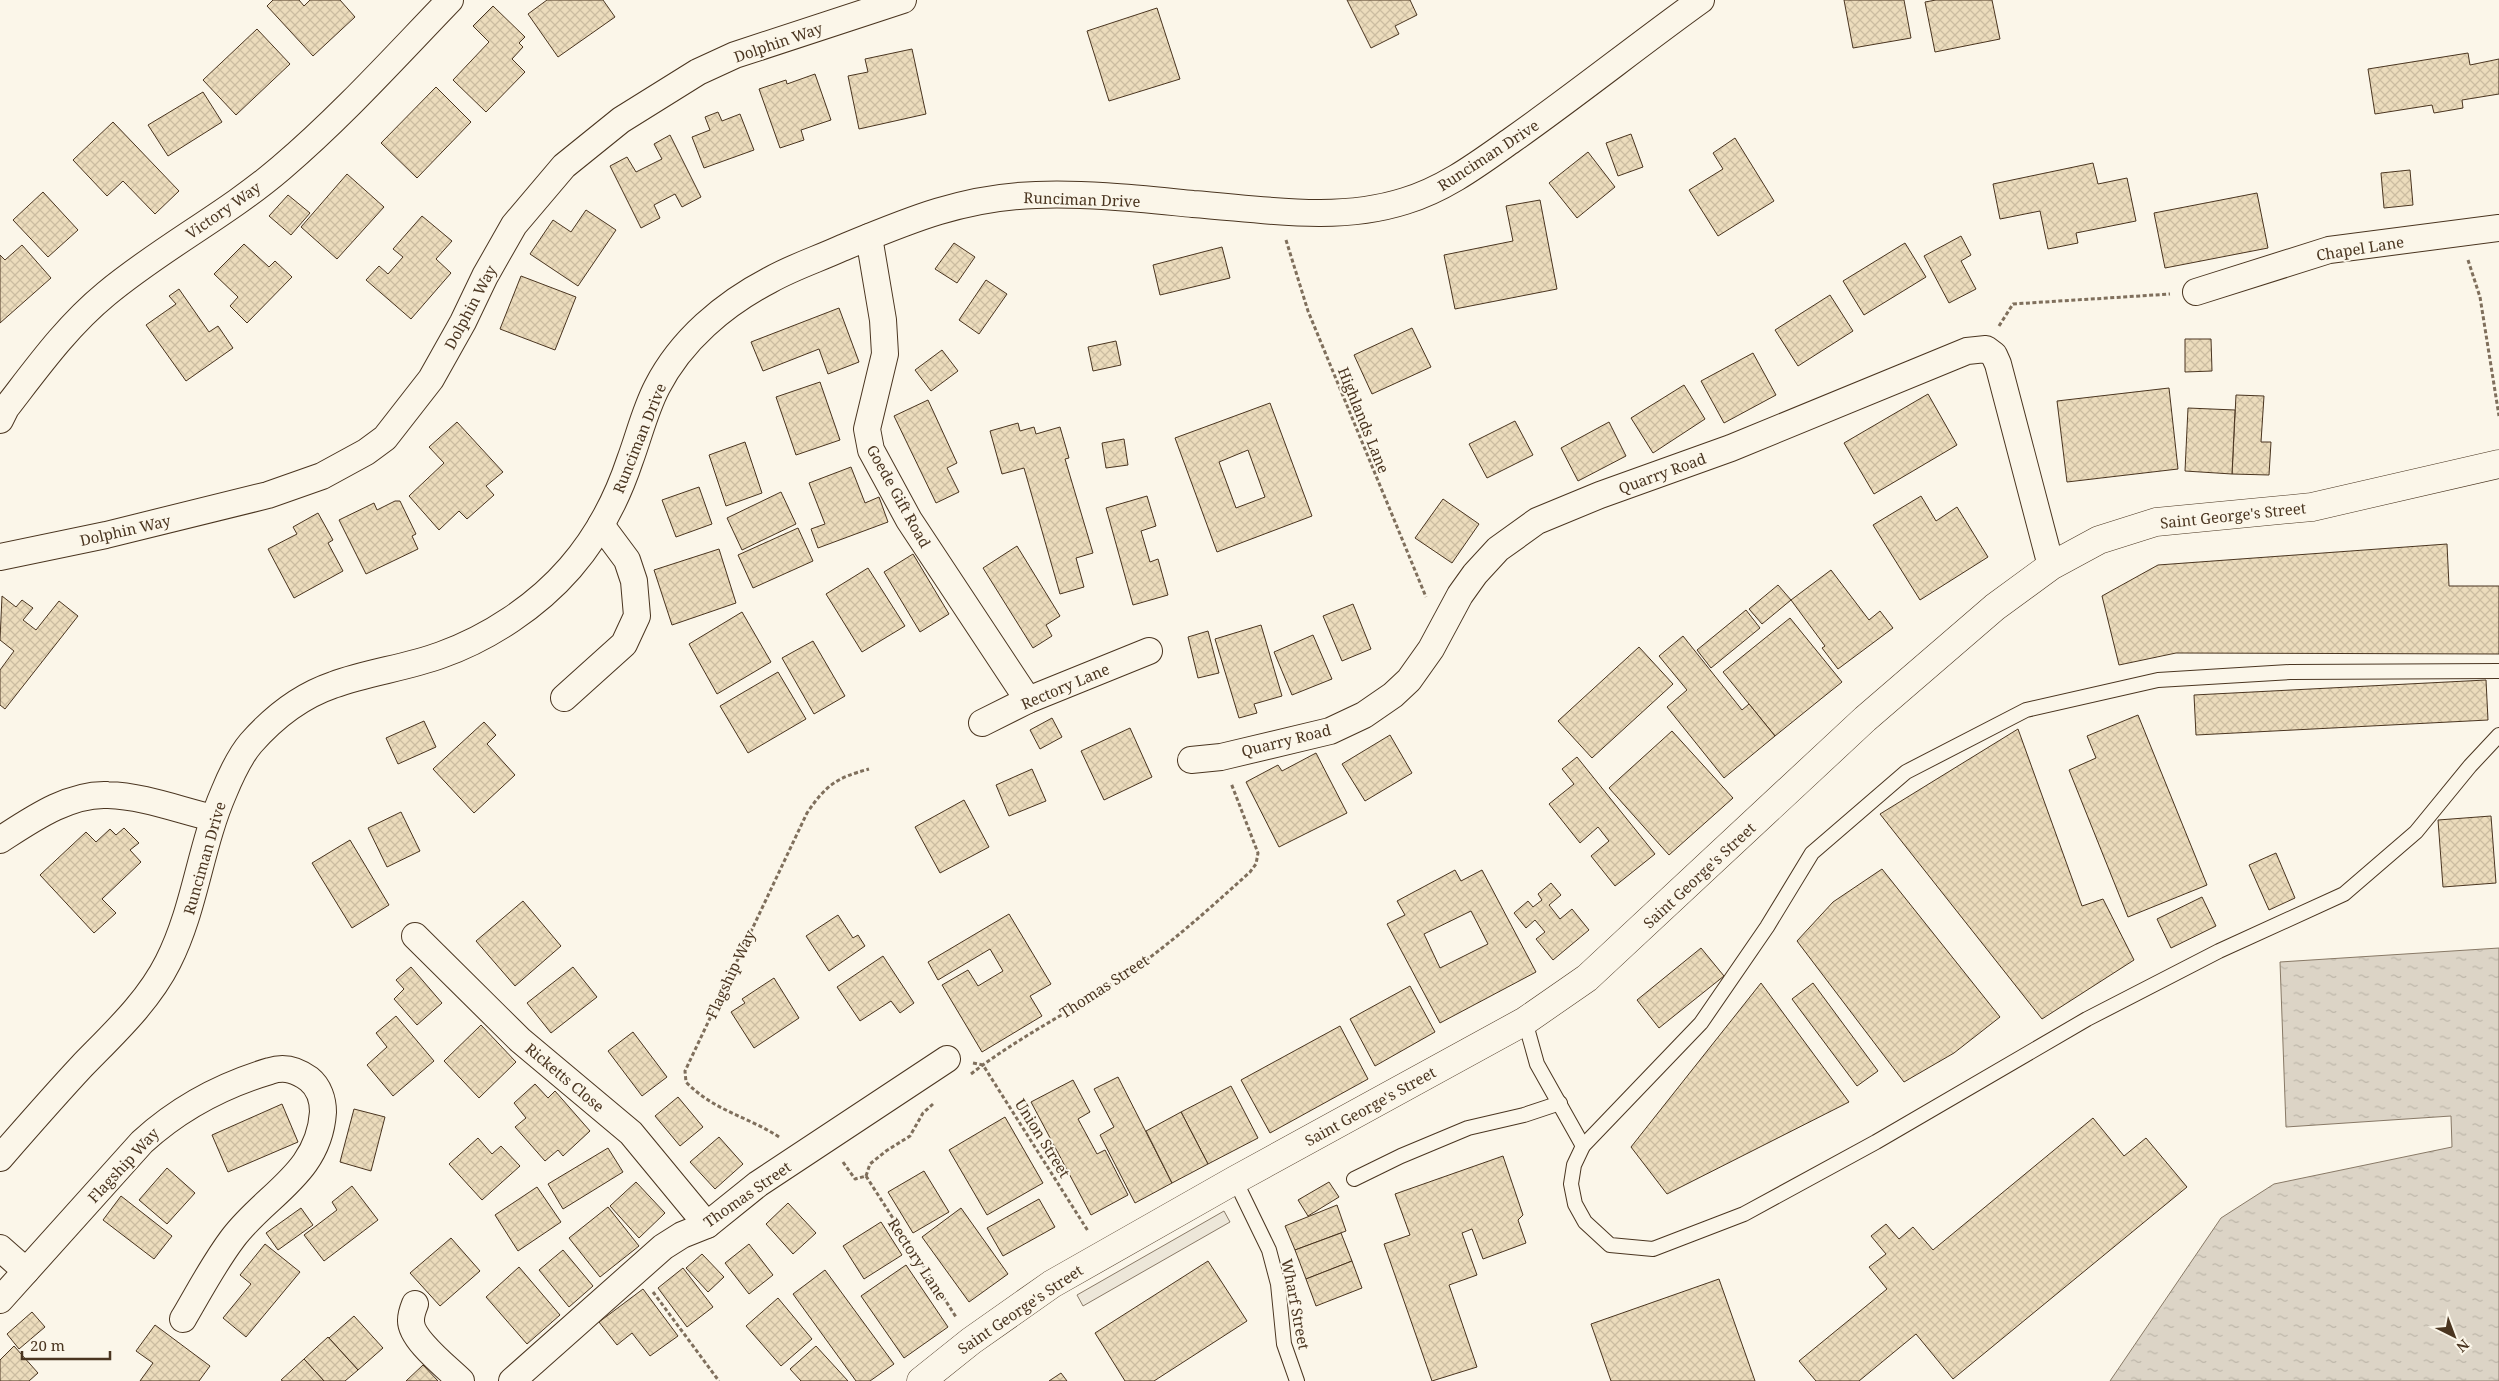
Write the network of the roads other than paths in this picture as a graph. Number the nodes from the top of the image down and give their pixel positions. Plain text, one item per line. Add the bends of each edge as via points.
1 (450, 0) edge
2 (903, 0) edge
3 (1701, 0) edge
4 (2499, 228) edge
5 (869, 237) junction
6 (2196, 292) road end
7 (0, 420) edge
8 (2499, 464) edge
9 (601, 525) junction
10 (3, 551) edge
11 (2051, 566) junction
12 (1149, 651) dead end
13 (2499, 671) edge
14 (564, 698) dead end
15 (1028, 700) junction
16 (982, 723) dead end
17 (2499, 735) edge
18 (1191, 760) dead end
19 (213, 818) junction
20 (0, 840) edge
21 (416, 936) dead end
22 (1525, 1022) junction
23 (947, 1059) road end
24 (1560, 1103) junction
25 (1583, 1146) junction
26 (0, 1158) edge
27 (1354, 1179) dead end
28 (1235, 1180) junction
29 (707, 1225) junction
30 (0, 1248) edge
31 (26, 1271) junction
32 (0, 1300) edge
33 (414, 1304) dead end
34 (183, 1319) dead end
35 (934, 1376) edge
36 (461, 1381) edge
37 (512, 1381) edge
38 (1297, 1381) edge

1 - 7 street, Victory Way via 367,87 281,168 104,295 58,340
2 - 10 street, Dolphin Way via 735,55 698,72 621,120 564,166 514,225 431,379 385,438 366,452 322,476 268,495 106,535
3 - 5 street, Runciman Drive via 1462,175 1430,192 1381,208 1343,213 1278,212 1096,196 1035,195 974,201 926,214
4 - 6 street, Chapel Lane via 2329,250
5 - 9 street, Runciman Drive via 771,279 725,307 690,340 658,385 627,469
5 - 15 street, Goede Gift Road via 883,320 885,354 867,429 871,450 909,520
8 - 11 main road, Saint George's Street via 2312,507 2156,522 2099,540
9 - 14 street via 627,560 634,581 637,616 624,644
9 - 19 street, Runciman Drive via 569,570 512,619 482,638 421,662 332,685 284,712 238,760
11 - 18 street, Quarry Road via 1994,355 1986,349 1967,351 1731,448 1537,521 1498,549 1475,574 1460,595 1432,649 1409,680 1393,695 1364,715 1330,730
11 - 22 main road, Saint George's Street via 1995,607 1864,719 1587,978
12 - 15 street, Rectory Lane
13 - 25 lane via 2290,672 2158,680 2026,710 1906,772 1812,853 1767,927 1701,1023
15 - 16 street, Rectory Lane
17 - 25 lane via 2416,832 2344,894 2219,951 2087,1019 1876,1142 1744,1214 1653,1249 1610,1246 1586,1222 1574,1204 1571,1184 1574,1165
19 - 20 street via 107,794 62,805 35,817
19 - 26 street, Runciman Drive via 182,935 164,971 130,1015
21 - 29 street, Ricketts Close via 520,1040 631,1133
22 - 24 lane via 1537,1064
22 - 28 main road, Saint George's Street
23 - 29 street, Thomas Street via 758,1184
24 - 25 lane
24 - 27 lane via 1468,1128
28 - 35 main road, Saint George's Street via 1052,1284 971,1341
28 - 38 lane, Wharf Street via 1269,1250 1278,1284 1284,1344
29 - 37 street, Thomas Street via 663,1247
30 - 31 street
31 - 32 street, Flagship Way
31 - 34 street, Flagship Way via 142,1142 166,1120 255,1075 279,1068 302,1073 314,1083 323,1106 322,1128 314,1151 283,1190 255,1213 232,1240
33 - 36 street via 413,1331

